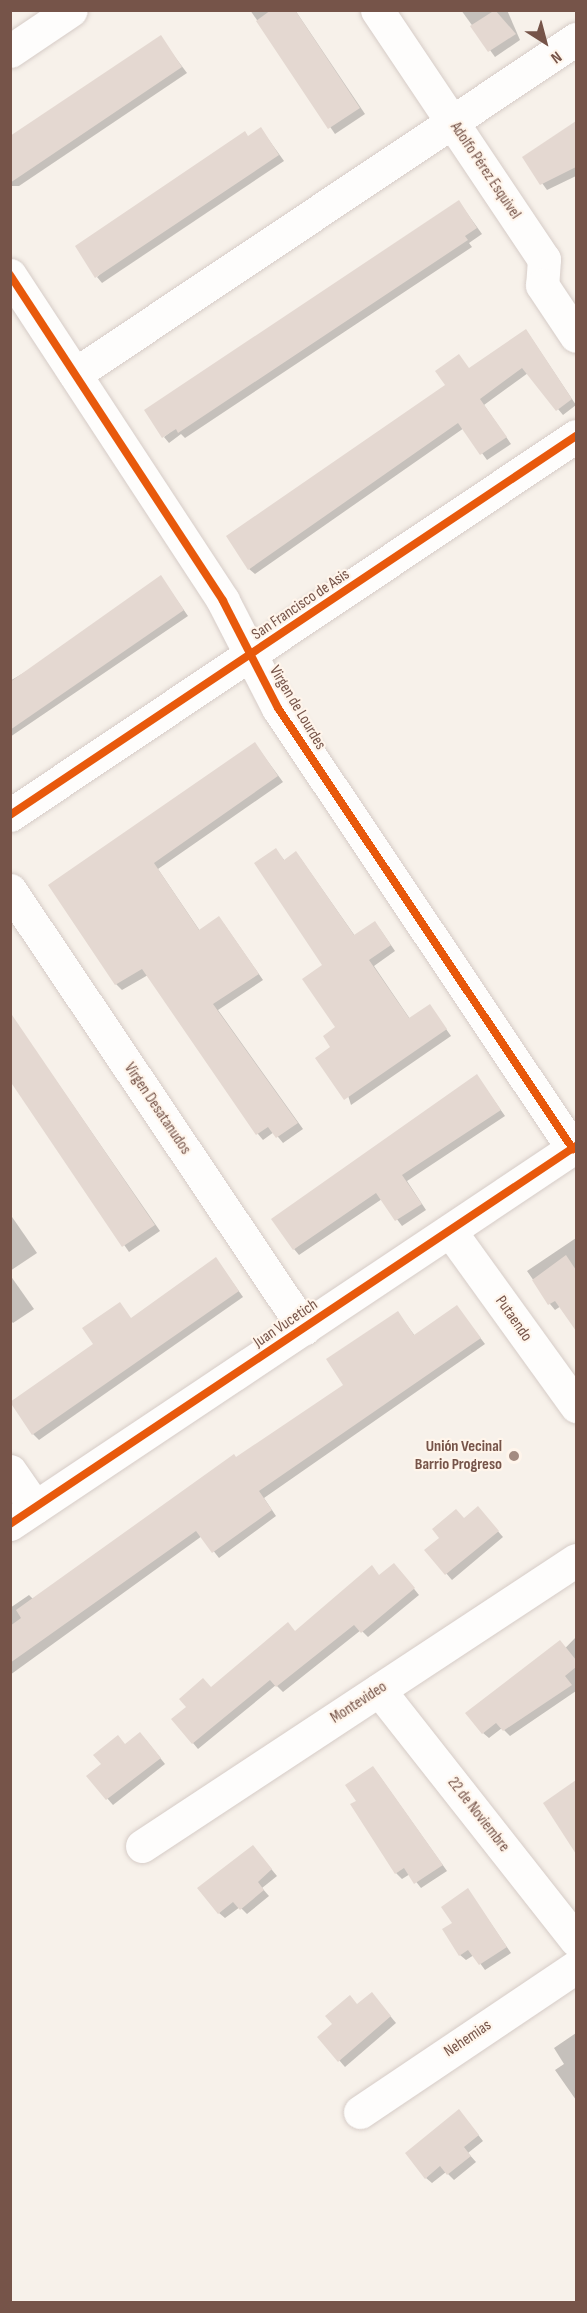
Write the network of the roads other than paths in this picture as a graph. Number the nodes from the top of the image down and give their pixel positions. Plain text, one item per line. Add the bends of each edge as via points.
1 (71, 10) edge
2 (377, 10) edge
3 (576, 39) edge
4 (10, 51) edge
5 (452, 122) junction
6 (10, 275) edge
7 (576, 336) edge
8 (75, 374) junction
9 (576, 436) edge
10 (250, 655) junction
11 (10, 815) edge
12 (10, 890) edge
13 (575, 1147) edge
14 (450, 1231) junction
15 (304, 1328) junction
16 (576, 1406) edge
17 (10, 1471) edge
18 (23, 1516) edge
19 (576, 1560) edge
20 (379, 1690) junction
21 (142, 1846) dead end
22 (576, 1940) edge
23 (576, 1967) edge
24 (360, 2112) dead end

1 - 4 street
2 - 5 street, Adolfo Pérez Esquivel
3 - 5 street
5 - 7 street, Adolfo Pérez Esquivel via 544,259 542,285
5 - 8 street
6 - 8 street, Virgen de Lourdes
8 - 10 street, Virgen de Lourdes via 223,601
9 - 10 street, San Francisco de Asis
10 - 11 street, San Francisco de Asis
10 - 13 street, Virgen de Lourdes via 278,708
12 - 15 street, Virgen Desatanudos
13 - 14 street, Juan Vucetich
14 - 15 street, Juan Vucetich
14 - 16 street, Putaendo
15 - 18 street, Juan Vucetich
17 - 18 street
19 - 20 street, Montevideo
20 - 21 street, Montevideo
20 - 22 street, 22 de Noviembre
23 - 24 street, Nehemias

